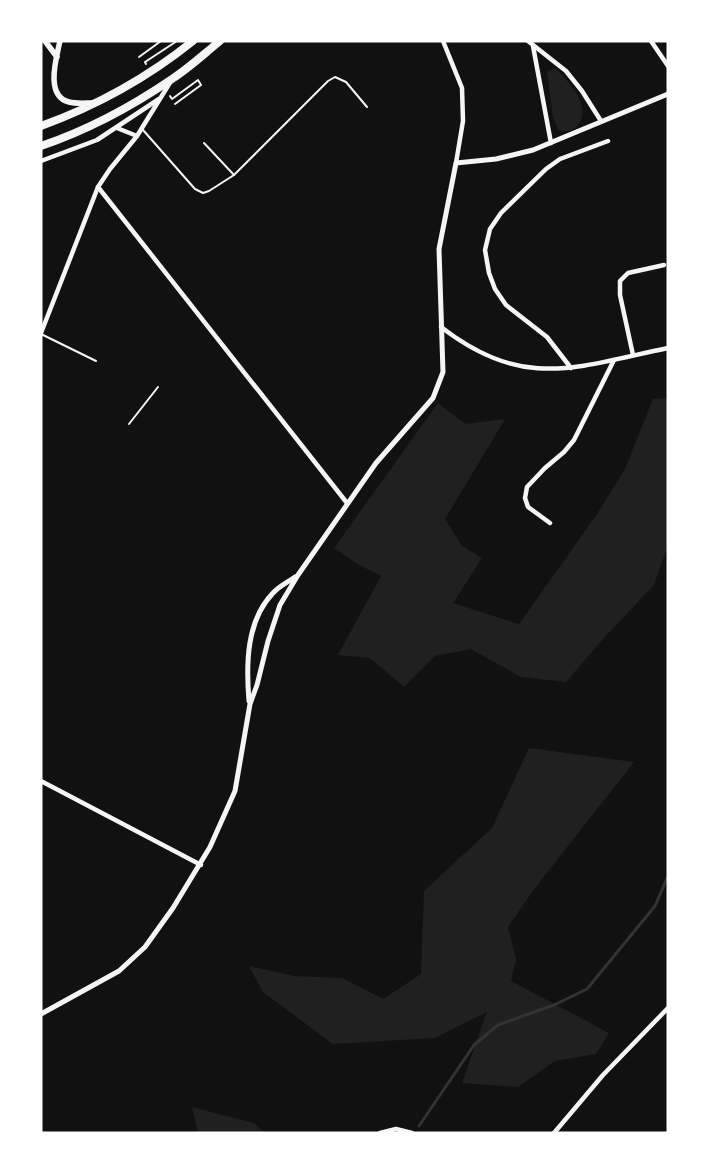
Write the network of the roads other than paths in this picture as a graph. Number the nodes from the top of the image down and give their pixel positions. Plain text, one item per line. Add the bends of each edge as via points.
1 (60, 41) edge
2 (193, 41) edge
3 (220, 41) edge
4 (443, 41) edge
5 (528, 41) edge
6 (651, 41) edge
7 (42, 42) edge
8 (533, 45) junction
9 (56, 57) junction
10 (668, 66) edge
11 (173, 79) junction
12 (668, 94) edge
13 (162, 97) junction
14 (98, 103) junction
15 (367, 107) dead end
16 (602, 121) junction
17 (41, 126) edge
18 (117, 128) junction
19 (142, 128) junction
20 (137, 136) junction
21 (608, 141) dead end
22 (204, 143) dead end
23 (551, 143) junction
24 (41, 146) edge
25 (41, 161) edge
26 (456, 163) junction
27 (234, 175) junction
28 (98, 187) junction
29 (664, 265) dead end
30 (441, 327) junction
31 (41, 333) edge
32 (668, 348) edge
33 (633, 355) junction
34 (614, 360) junction
35 (96, 361) dead end
36 (571, 368) junction
37 (158, 387) dead end
38 (129, 424) dead end
39 (348, 503) junction
40 (550, 523) dead end
41 (298, 575) junction
42 (250, 704) junction
43 (41, 781) edge
44 (201, 865) junction
45 (668, 1008) edge
46 (41, 1014) edge
47 (380, 1133) edge
48 (412, 1133) edge
49 (554, 1133) edge

1 - 9 main road
2 - 14 highway via 142,78
3 - 11 highway
4 - 26 street via 462,88 463,122
5 - 8 street
6 - 10 street
7 - 9 main road
8 - 16 street via 566,71
8 - 23 street
9 - 14 main road via 54,83 59,98 69,102
11 - 13 street
11 - 24 highway via 101,122
12 - 16 street
13 - 18 street
13 - 19 street
14 - 17 highway
15 - 27 lane via 346,82 335,78 328,81
16 - 23 street
18 - 20 street
18 - 25 street via 97,140
19 - 20 street
19 - 27 lane via 195,189 203,193 209,191
20 - 28 street
21 - 36 street via 560,159 546,169 501,213 490,229 485,250 495,289 506,305 547,337
22 - 27 lane
23 - 26 street via 496,159
26 - 30 street via 439,248
28 - 31 street
28 - 39 street
29 - 33 street via 628,273 620,281
30 - 36 street via 480,353 510,365 533,370
30 - 39 street via 442,372 433,398 376,463
31 - 35 lane
32 - 33 street
33 - 34 street
34 - 36 street
34 - 40 street via 574,440 527,487 525,498 528,506
37 - 38 lane
39 - 41 street
41 - 42 street via 280,605
41 - 42 street via 273,592 256,620 248,656
42 - 44 street via 235,792
43 - 44 street
44 - 46 street via 174,908 139,953 119,971
45 - 49 street via 603,1075
47 - 48 street via 396,1129

